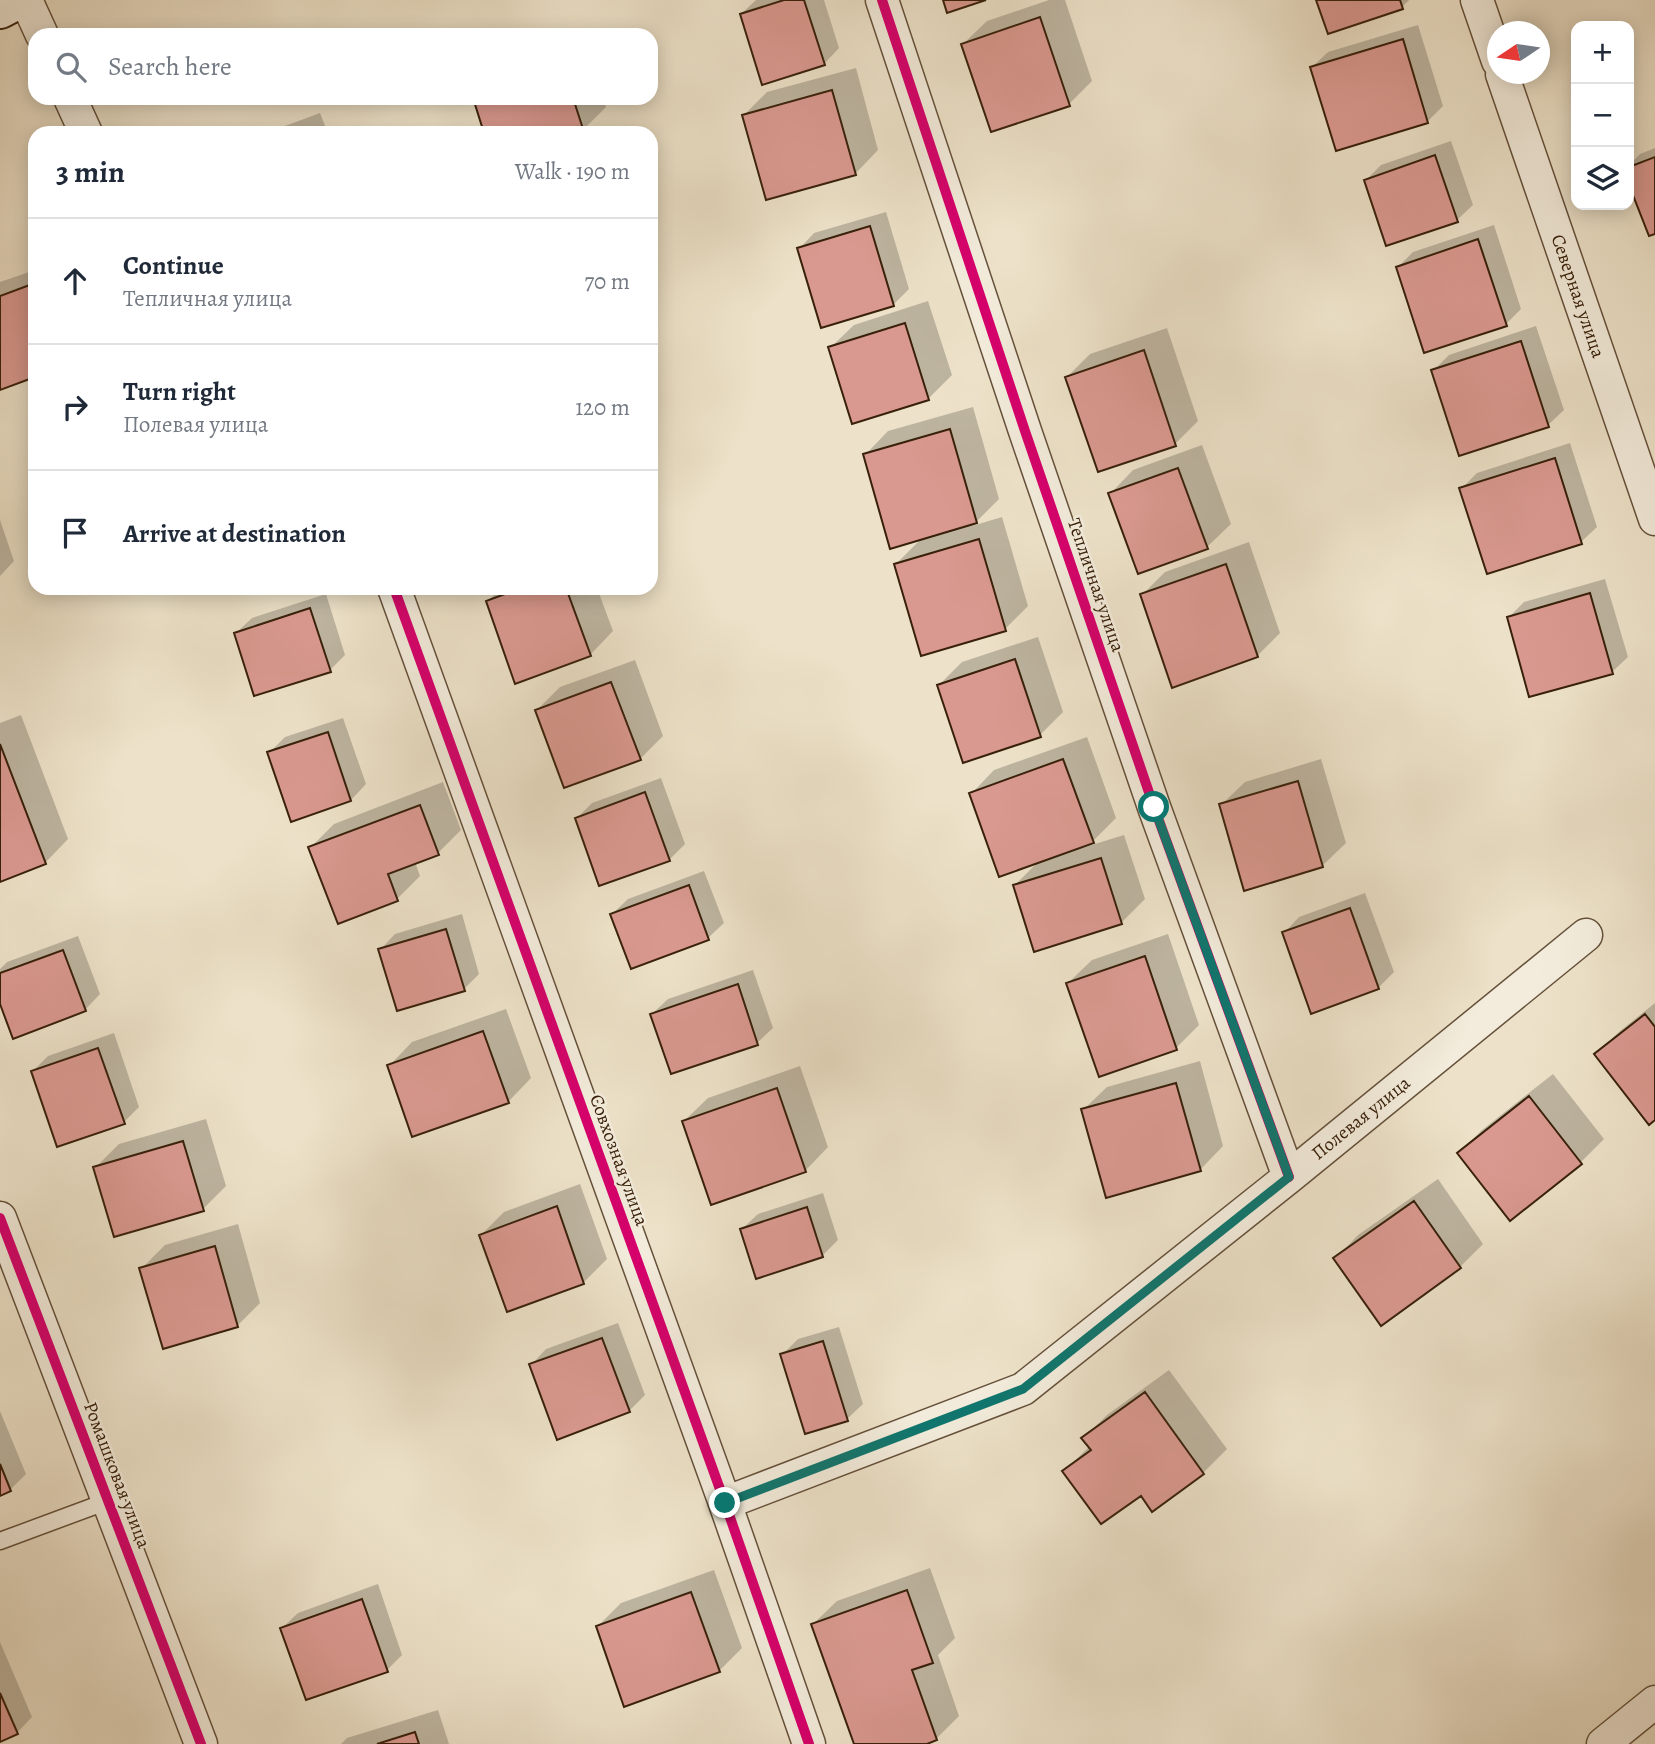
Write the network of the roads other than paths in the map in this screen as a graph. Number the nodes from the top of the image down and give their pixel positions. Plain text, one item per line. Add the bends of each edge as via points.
1 (17, 0) edge
2 (26, 0) edge
3 (882, 0) edge
4 (1477, 0) edge
5 (0, 9) edge
6 (38, 28) edge
7 (1487, 30) edge
8 (1505, 84) edge
9 (73, 105) edge
10 (83, 126) edge
11 (1655, 519) edge
12 (397, 595) edge
13 (1586, 935) dead end
14 (1289, 1177) junction
15 (0, 1218) edge
16 (108, 1501) junction
17 (725, 1503) junction
18 (0, 1541) edge
19 (1655, 1702) edge
20 (201, 1744) edge
21 (809, 1744) edge
22 (1603, 1744) edge

1 - 5 street
2 - 6 street
3 - 14 street, Тепличная улица via 1154,807
4 - 7 street
8 - 11 street, Северная улица
9 - 10 street
12 - 17 street, Совхозная улица
13 - 14 street, Полевая улица
14 - 17 street, Полевая улица via 1023,1389
15 - 16 street, Ромашковая улица
16 - 18 lane
16 - 20 street, Ромашковая улица
17 - 21 street, Совхозная улица
19 - 22 street

